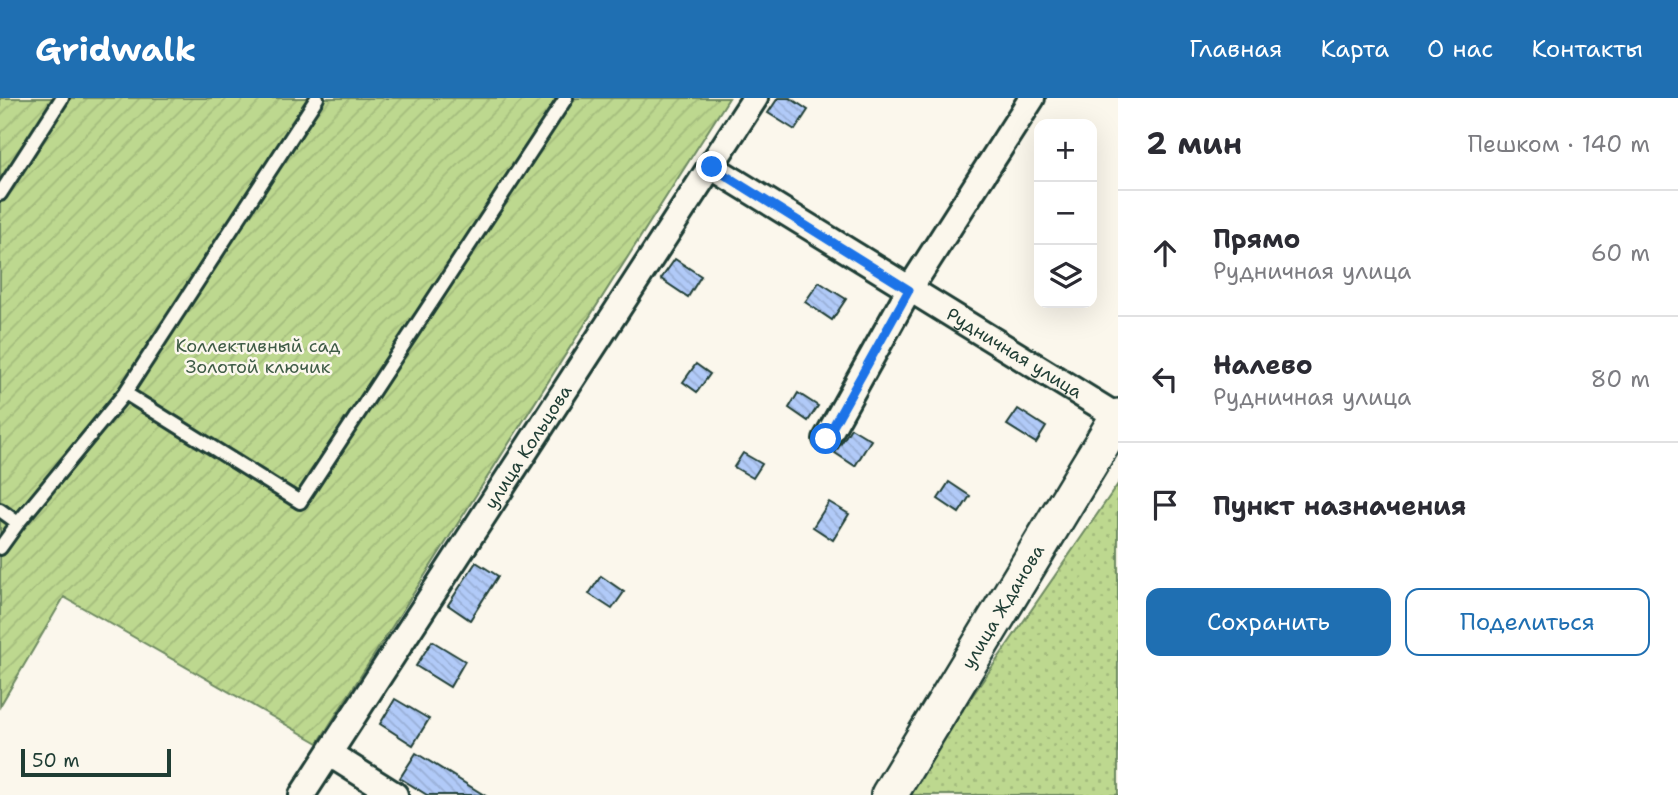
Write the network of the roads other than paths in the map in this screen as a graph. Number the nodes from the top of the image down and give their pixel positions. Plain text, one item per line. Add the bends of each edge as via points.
1 (62, 98) edge
2 (317, 98) edge
3 (566, 98) edge
4 (755, 98) edge
5 (1032, 98) edge
6 (712, 167) junction
7 (0, 194) edge
8 (909, 290) junction
9 (125, 393) junction
10 (1118, 417) edge
11 (826, 439) dead end
12 (0, 510) edge
13 (18, 523) junction
14 (0, 548) edge
15 (330, 754) junction
16 (302, 795) edge
17 (395, 795) edge
18 (889, 795) edge

1 - 7 lane
2 - 9 lane
3 - 9 lane via 300,502
4 - 6 street, улица Кольцова
5 - 8 street
6 - 8 street, Рудничная улица
6 - 15 street, улица Кольцова
8 - 10 street, Рудничная улица
8 - 11 street
9 - 13 lane
10 - 18 street, улица Жданова
12 - 13 lane
13 - 14 lane
15 - 16 street, улица Кольцова
15 - 17 street

